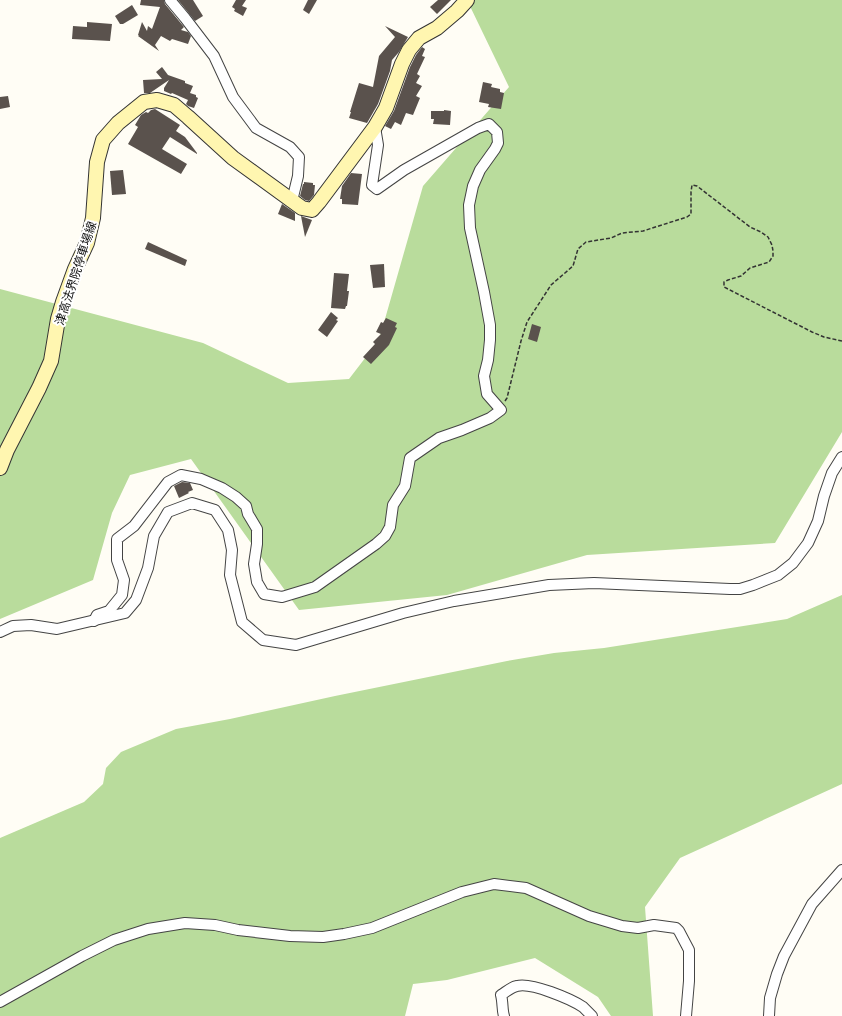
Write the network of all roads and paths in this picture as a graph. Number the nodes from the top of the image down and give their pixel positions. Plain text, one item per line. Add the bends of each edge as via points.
1 (170, 0) edge
2 (468, 0) edge
3 (375, 127) junction
4 (292, 201) junction
5 (842, 341) edge
6 (501, 410) junction
7 (842, 457) edge
8 (0, 468) edge
9 (94, 621) junction
10 (0, 632) edge
11 (842, 870) edge
12 (0, 1002) edge
13 (504, 1016) edge
14 (592, 1016) edge
15 (686, 1016) edge
16 (769, 1016) edge

1 - 4 street via 214,56 232,97 256,128 290,147 299,157
2 - 3 main road, 津高法界院停車場線 via 437,28 419,38 409,50 386,108
3 - 4 main road, 津高法界院停車場線 via 312,210 302,208
3 - 6 street via 378,145 372,185 377,189 404,170 478,128 489,124 497,132 498,143 480,170 469,205 470,228 490,325 488,360 484,376 487,394
4 - 8 main road, 津高法界院停車場線 via 233,158 174,105 157,100 144,102 118,123 103,140 97,162 93,218 87,243 62,302 51,361
5 - 6 path via 812,332 724,287 724,282 741,276 750,268 769,262 773,256 772,245 768,237 692,185 691,214 687,217 643,231 586,242 578,249 573,266 551,285 528,322 507,398
6 - 9 street via 490,418 439,438 410,458 405,486 393,505 390,527 385,536 316,587 282,597 264,594 257,582 254,564 258,529 246,506 222,488 201,479 181,475 168,482 134,526 117,540 117,560 124,580 122,595 109,611 98,615
7 - 9 street via 832,473 818,521 808,543 794,563 778,575 740,589 594,583 549,585 454,601 403,613 296,645 263,640 242,622 230,575 232,550 228,530 215,510 192,503 168,512 154,536 148,568 136,600 125,614
9 - 10 street via 57,630 31,625 13,626
11 - 16 street via 812,904 784,956 770,998
12 - 15 street via 114,940 148,930 185,923 290,936 323,937 372,928 462,892 494,884 526,888 589,916 622,926 638,928 654,925 676,928 680,931 688,950
13 - 14 street via 501,995 518,985 536,987 564,998 583,1007

